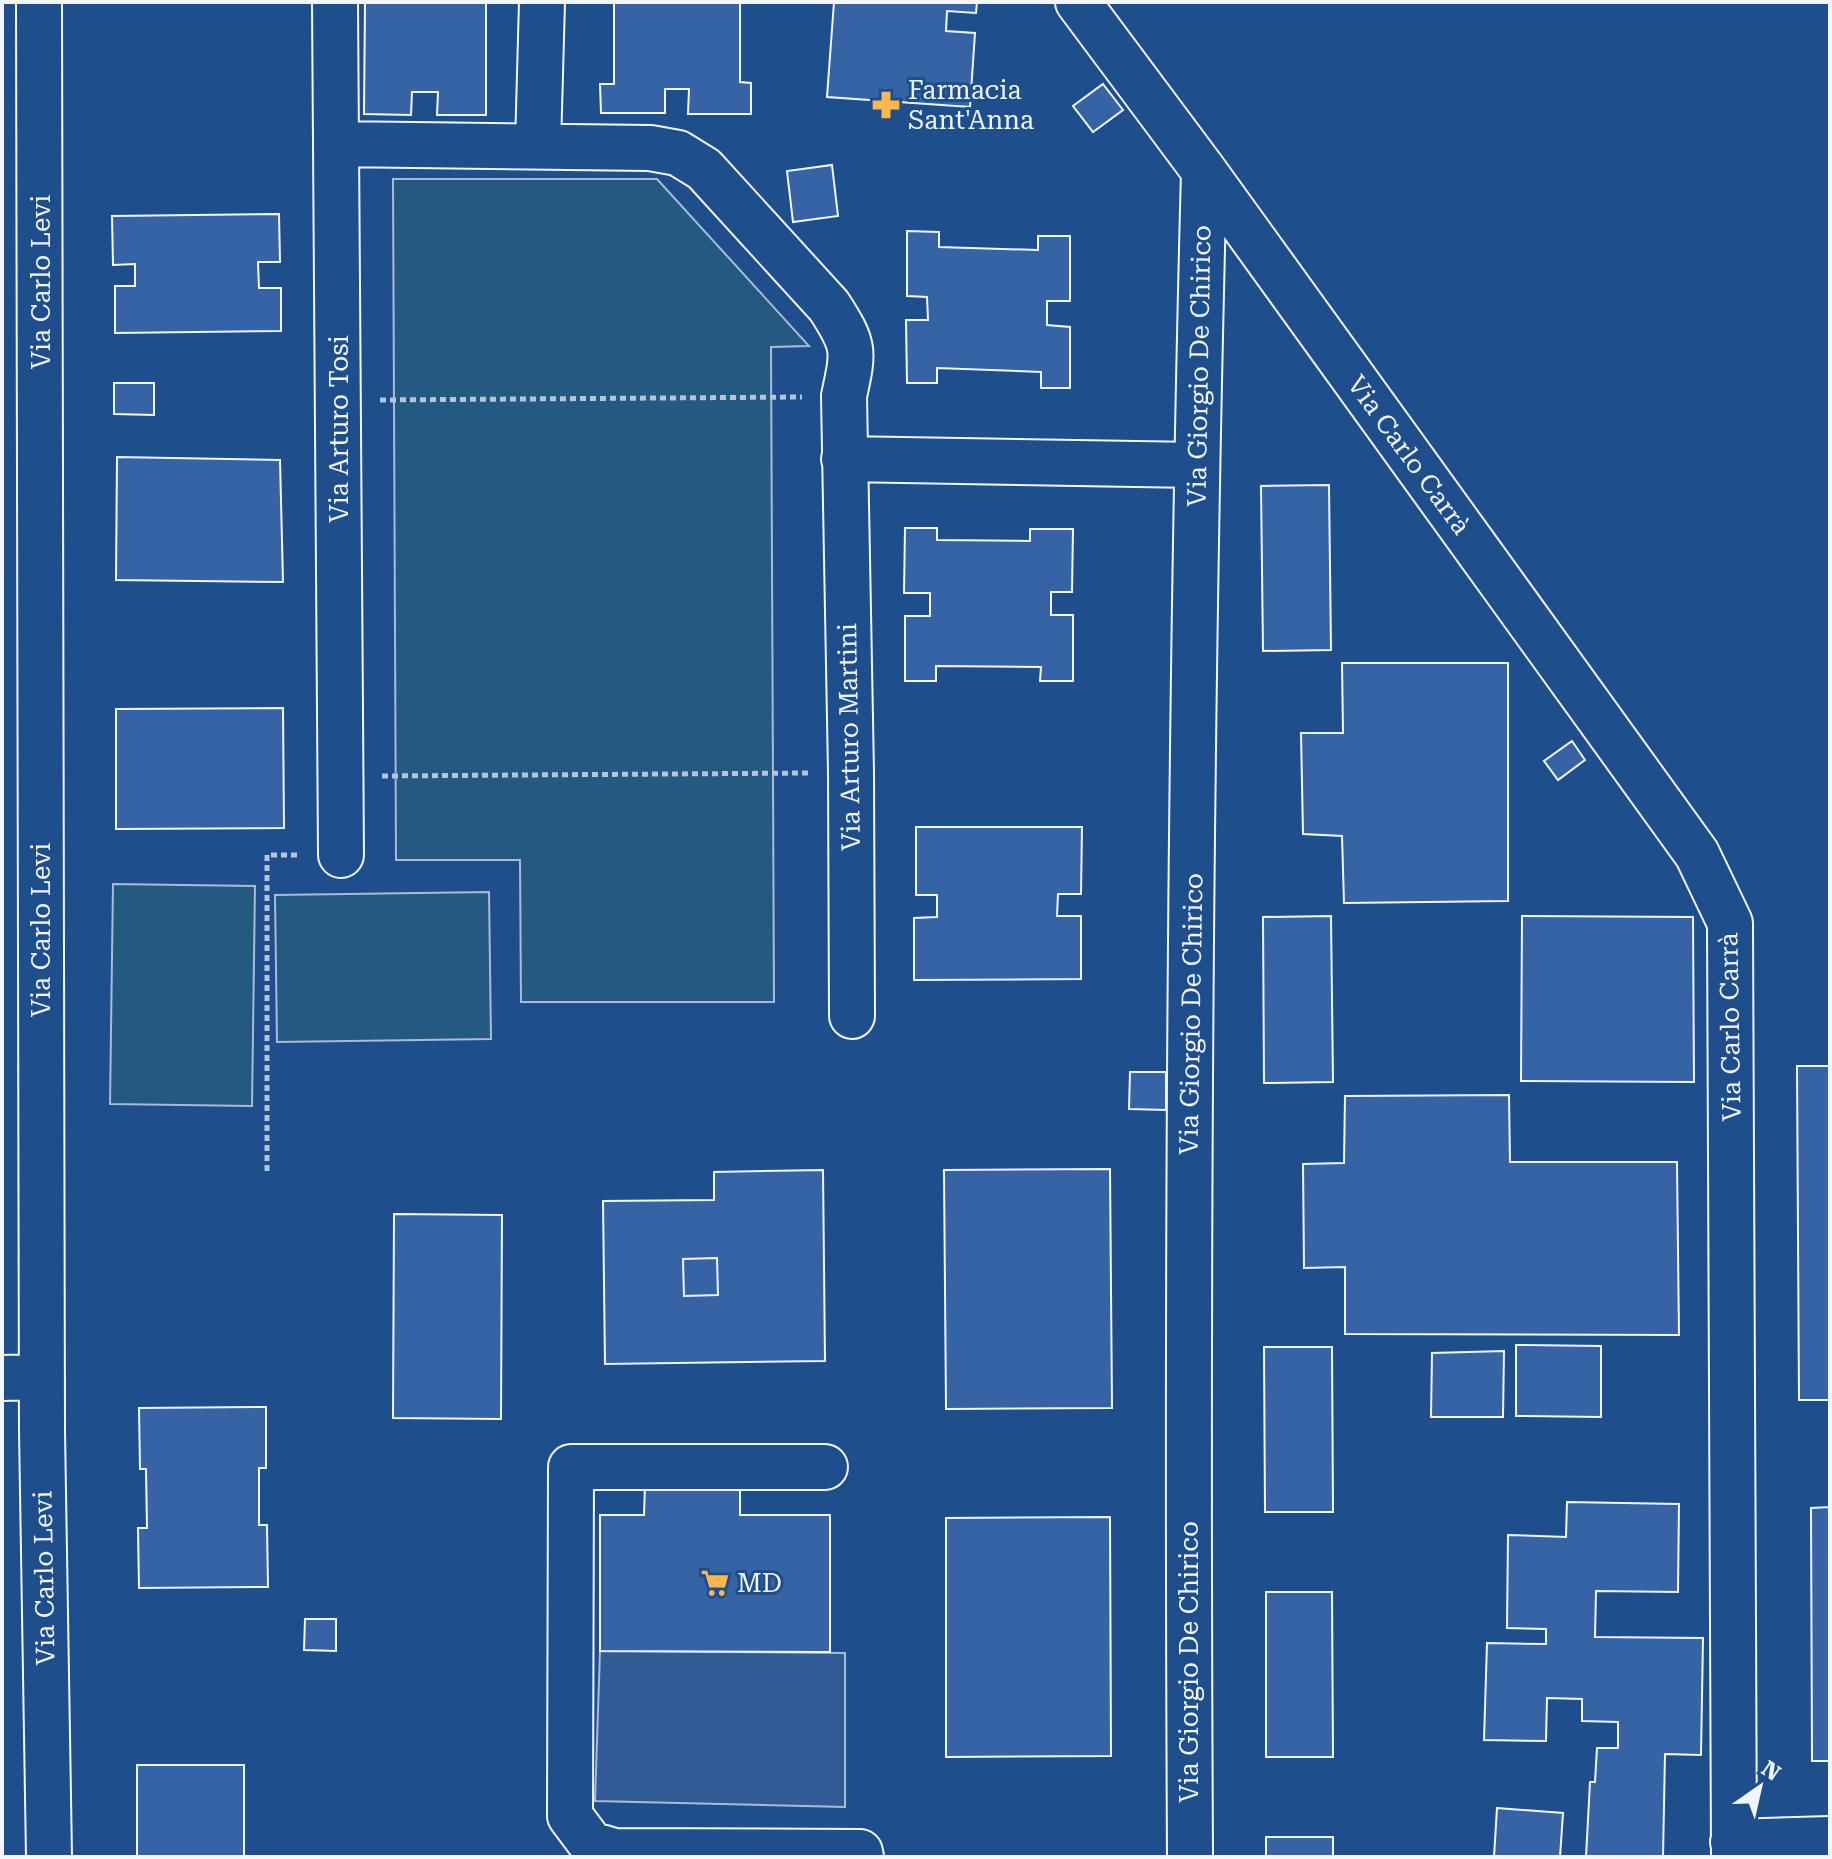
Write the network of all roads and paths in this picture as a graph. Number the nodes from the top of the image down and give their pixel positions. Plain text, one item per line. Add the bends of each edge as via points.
1 (39, 2) edge
2 (335, 2) edge
3 (542, 2) edge
4 (1078, 2) edge
5 (336, 144) junction
6 (538, 146) junction
7 (1204, 171) junction
8 (844, 396) junction
9 (339, 400) junction
10 (844, 459) junction
11 (1196, 465) junction
12 (851, 773) junction
13 (341, 776) junction
14 (267, 855) dead end
15 (341, 855) dead end
16 (852, 1016) dead end
17 (21, 1034) edge
18 (267, 1171) dead end
19 (22, 1378) edge
20 (825, 1467) dead end
21 (1830, 1839) edge
22 (1734, 1850) edge
23 (860, 1854) edge
24 (49, 1857) edge
25 (1190, 1857) edge

1 - 17 street, Via Carlo Levi
2 - 5 street, Via Arturo Tosi
3 - 6 street
4 - 7 street, Via Carlo Carrà
5 - 6 street, Via Arturo Martini
5 - 9 street, Via Arturo Tosi
6 - 8 street, Via Arturo Martini via 650,148 678,153 704,169 845,330 853,356
7 - 11 street, Via Giorgio De Chirico
7 - 22 street, Via Carlo Carrà via 1697,854 1730,923
8 - 9 path
8 - 10 street, Via Arturo Martini
9 - 13 street, Via Arturo Tosi
10 - 11 street
10 - 12 street, Via Arturo Martini
11 - 25 street, Via Giorgio De Chirico via 1188,1372
12 - 13 path
12 - 16 street, Via Arturo Martini
13 - 15 street, Via Arturo Tosi
14 - 18 path
17 - 19 street, Via Carlo Levi
19 - 24 street, Via Carlo Levi
20 - 23 street via 571,1467 570,1816 591,1844 614,1851
21 - 22 street

